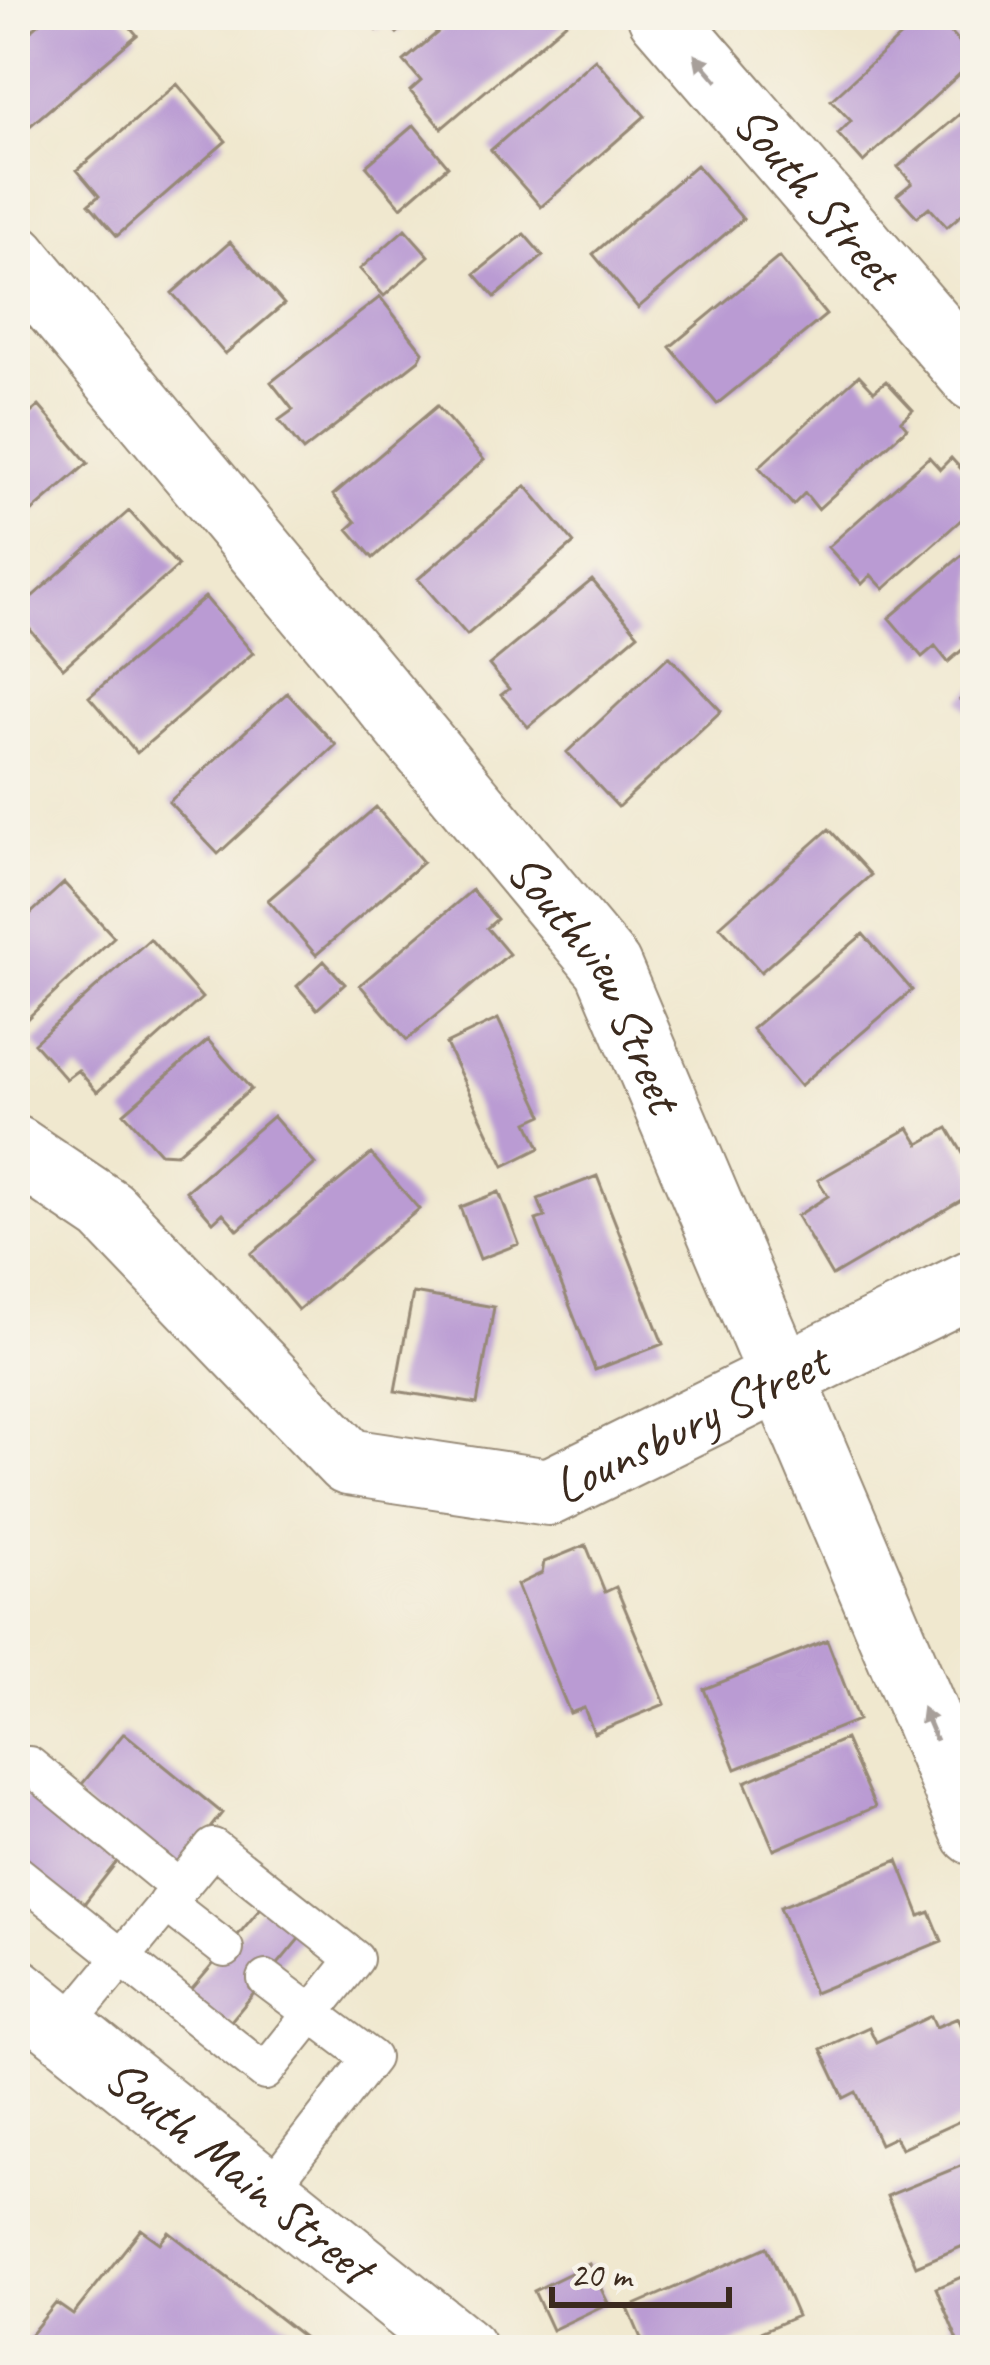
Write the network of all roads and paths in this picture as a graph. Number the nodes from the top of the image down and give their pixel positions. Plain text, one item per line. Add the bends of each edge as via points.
1 (661, 15) edge
2 (15, 256) edge
3 (975, 378) edge
4 (15, 1148) edge
5 (975, 1282) edge
6 (780, 1377) junction
7 (20, 1766) edge
8 (975, 1832) edge
9 (15, 1871) edge
10 (173, 1896) junction
11 (225, 1949) dead end
12 (122, 1958) junction
13 (266, 1979) dead end
14 (39, 2010) edge
15 (314, 2012) junction
16 (267, 2192) junction
17 (463, 2350) edge

3 -> 1 street, South Street
2 - 6 street, Southview Street via 608,967
4 - 6 street, Lounsbury Street via 107,1211 348,1462 549,1492
5 - 6 street, Lounsbury Street
8 -> 6 street, Southview Street
7 - 10 lane
9 - 12 lane
10 - 11 lane
10 - 12 lane
10 - 15 lane via 213,1847 355,1958
12 - 14 lane
12 - 15 lane via 265,2072
13 - 15 lane
14 - 16 street, South Main Street
15 - 16 lane via 371,2058
16 - 17 street, South Main Street

